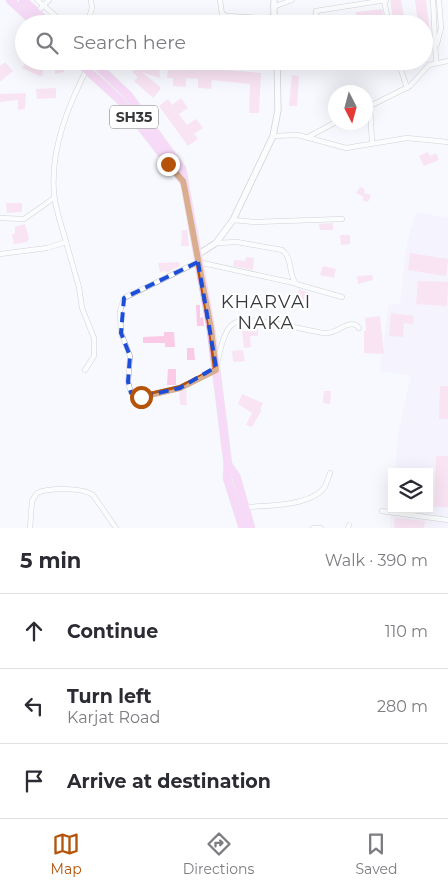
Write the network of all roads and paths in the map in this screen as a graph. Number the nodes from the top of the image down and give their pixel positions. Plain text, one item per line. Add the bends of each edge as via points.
1 (10, 0) edge
2 (23, 0) edge
3 (38, 0) edge
4 (49, 0) edge
5 (91, 0) edge
6 (220, 0) edge
7 (274, 0) edge
8 (292, 0) edge
9 (385, 0) edge
10 (434, 0) edge
11 (439, 0) edge
12 (43, 5) junction
13 (273, 7) junction
14 (37, 12) junction
15 (26, 15) edge
16 (40, 15) edge
17 (55, 15) edge
18 (90, 15) edge
19 (224, 15) edge
20 (274, 15) edge
21 (316, 15) edge
22 (387, 15) edge
23 (435, 40) joint
24 (436, 50) junction
25 (436, 62) junction
26 (448, 62) edge
27 (433, 63) edge
28 (86, 70) edge
29 (87, 70) edge
30 (101, 70) edge
31 (277, 70) edge
32 (401, 70) edge
33 (424, 70) edge
34 (407, 88) junction
35 (373, 105) edge
36 (328, 126) edge
37 (371, 130) edge
38 (273, 136) junction
39 (308, 137) junction
40 (372, 142) junction
41 (448, 142) edge
42 (183, 181) junction
43 (54, 198) junction
44 (0, 218) edge
45 (342, 219) dead end
46 (233, 220) junction
47 (66, 242) junction
48 (216, 243) junction
49 (0, 254) edge
50 (197, 258) junction
51 (294, 282) junction
52 (342, 297) dead end
53 (359, 328) dead end
54 (216, 369) junction
55 (85, 370) dead end
56 (228, 465) junction
57 (330, 473) dead end
58 (244, 507) junction
59 (382, 511) dead end
60 (448, 520) edge
61 (30, 528) edge
62 (116, 528) edge
63 (242, 528) edge
64 (250, 528) edge
65 (313, 528) edge
66 (320, 528) edge

1 - 15 main road
2 - 14 main road
3 - 12 street
4 - 12 street
5 - 18 street
6 - 19 street
7 - 13 street
8 - 13 street
9 - 21 street via 316,11
9 - 22 street
10 - 23 street
11 - 24 street via 442,28
12 - 14 street
12 - 17 street
13 - 20 street
14 - 16 main road
23 - 24 street
24 - 25 street
25 - 26 street
25 - 27 street
28 - 43 street via 70,102 61,135 54,173
29 - 42 main road, SH35 via 121,101
30 - 42 main road, SH35 via 146,117 177,159
31 - 38 street via 278,110
32 - 34 street
33 - 34 street
34 - 35 street
36 - 39 street
37 - 40 street
38 - 39 street
38 - 46 street
39 - 40 street via 346,148
40 - 41 street via 407,138
42 - 50 main road, SH35
43 - 44 street via 24,220
43 - 47 street
45 - 46 street
46 - 48 street
47 - 49 street via 47,248
47 - 55 street via 80,287 82,308 94,338 94,356
48 - 50 street
48 - 51 street via 237,242 282,250 288,258
50 - 51 street
50 - 54 main road, SH35
50 - 54 street via 127,296 122,302 121,333 131,363 129,388 135,396 150,395 180,388
51 - 52 street
53 - 54 street via 349,324 325,333 273,322 237,322 230,327
54 - 56 main road, SH35
56 - 58 main road, SH35 via 236,476
56 - 63 main road, SH35 via 227,478
57 - 58 street via 323,489 306,499 272,506
58 - 64 main road, SH35
59 - 60 street
61 - 62 street via 32,500 36,493 76,489 93,495
65 - 66 street

